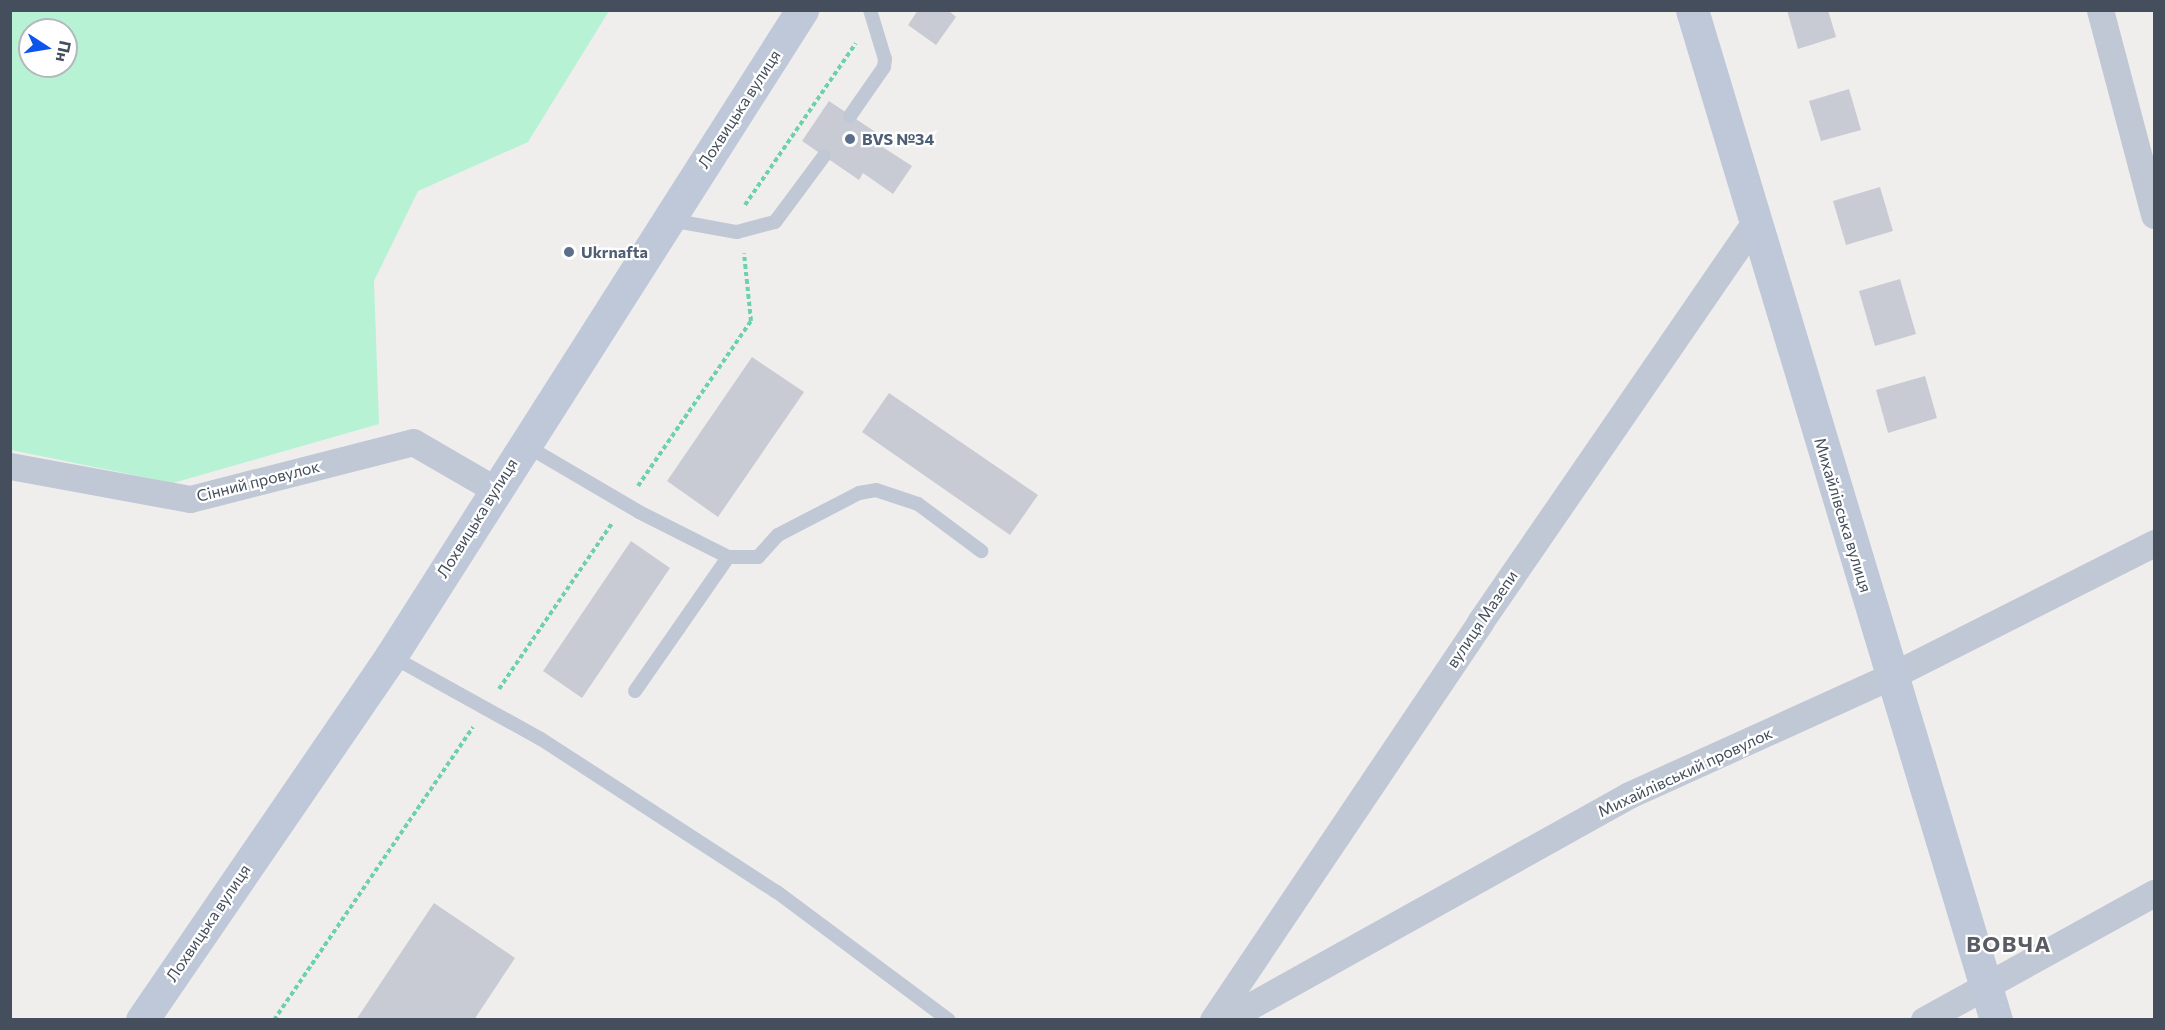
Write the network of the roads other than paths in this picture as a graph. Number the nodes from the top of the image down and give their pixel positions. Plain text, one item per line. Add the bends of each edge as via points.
1 (802, 10) edge
2 (1692, 10) edge
3 (2100, 10) edge
4 (872, 15) edge
5 (850, 116) dead end
6 (824, 156) dead end
7 (2154, 215) edge
8 (668, 219) junction
9 (1755, 222) junction
10 (523, 444) junction
11 (10, 466) edge
12 (494, 489) junction
13 (2154, 543) edge
14 (981, 551) dead end
15 (728, 557) junction
16 (391, 656) junction
17 (1891, 676) junction
18 (635, 691) dead end
19 (2154, 893) edge
20 (1983, 987) junction
21 (142, 1020) edge
22 (949, 1020) edge
23 (1213, 1020) edge
24 (1225, 1020) edge
25 (1924, 1020) edge
26 (1996, 1020) edge

1 - 8 main road, Лохвицька вулиця
2 - 9 main road, Михайлівська вулиця
3 - 7 street
4 - 5 lane via 884,67
6 - 8 lane via 775,222 741,231
8 - 10 main road, Лохвицька вулиця
9 - 17 main road, Михайлівська вулиця
9 - 23 street, вулиця Мазепи
10 - 12 main road, Лохвицька вулиця
10 - 15 lane via 639,512
11 - 12 street, Сінний провулок via 190,499 413,442
12 - 16 main road, Лохвицька вулиця
13 - 17 street, Михайлівський провулок
14 - 15 lane via 918,504 876,490 859,493 778,535 758,557
15 - 18 lane
16 - 21 main road, Лохвицька вулиця
16 - 22 lane via 541,739 777,892
17 - 20 main road, Михайлівська вулиця
17 - 24 street, Михайлівський провулок via 1629,795
19 - 20 street
20 - 25 street
20 - 26 main road, Михайлівська вулиця

